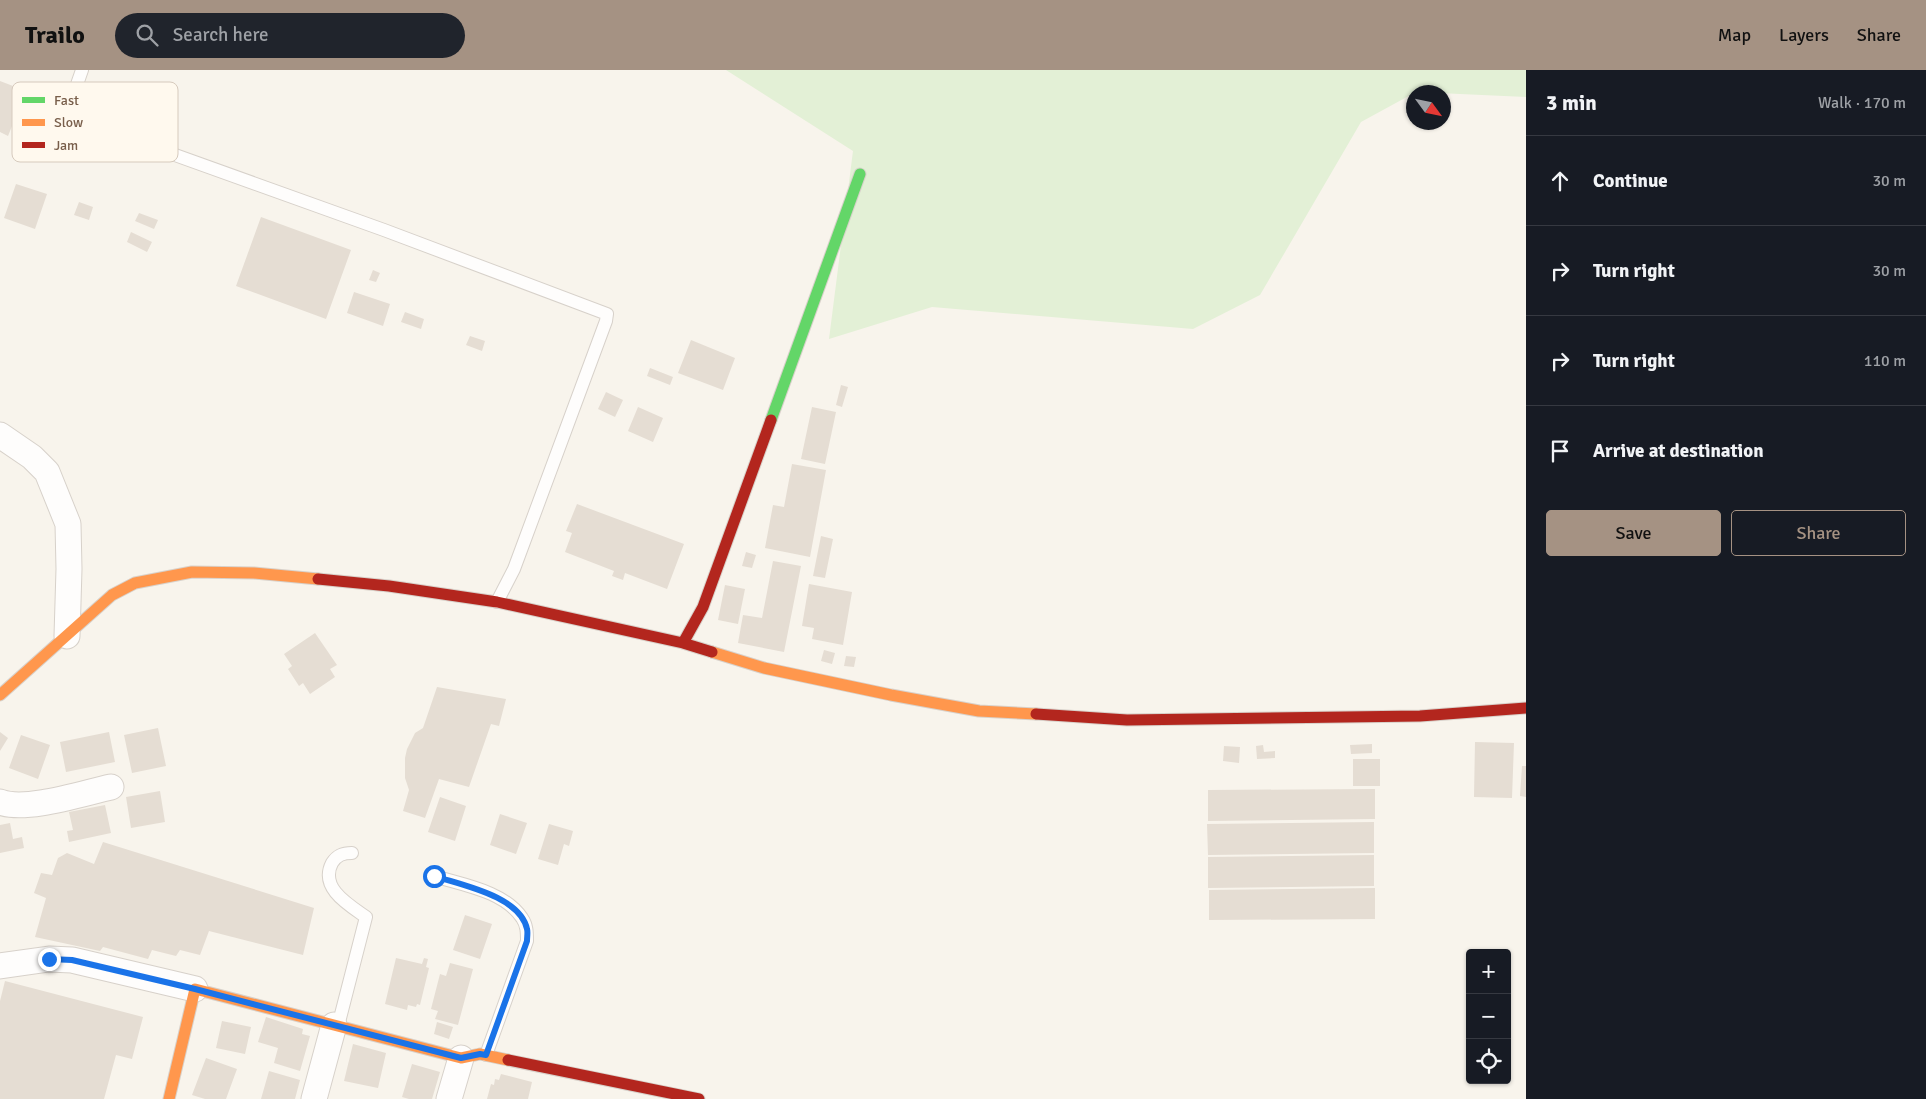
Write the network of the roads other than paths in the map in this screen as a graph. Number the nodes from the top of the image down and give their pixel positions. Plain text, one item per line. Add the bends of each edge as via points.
1 (82, 70) edge
2 (78, 82) edge
3 (178, 156) edge
4 (860, 174) dead end
5 (0, 435) edge
6 (497, 602) junction
7 (68, 636) junction
8 (683, 643) junction
9 (0, 695) edge
10 (1526, 708) edge
11 (111, 787) dead end
12 (0, 802) edge
13 (352, 853) dead end
14 (434, 876) dead end
15 (0, 966) edge
16 (195, 989) junction
17 (336, 1025) junction
18 (486, 1055) junction
19 (461, 1058) junction
20 (169, 1099) edge
21 (314, 1099) edge
22 (449, 1099) edge
23 (699, 1099) edge

1 - 2 lane
3 - 6 lane via 607,314 514,569
4 - 8 street via 703,607
5 - 7 street via 32,457 47,472 66,517
6 - 7 street via 390,586 254,572 192,572 135,583 112,595
6 - 8 street
7 - 9 street
8 - 10 street via 764,668 891,695 979,711 1054,717 1127,720 1420,716
11 - 12 street via 35,804 8,805
13 - 17 lane via 338,856 329,873 336,895 366,917
14 - 18 lane via 496,896 512,906 527,929 527,941
15 - 16 street via 49,959 72,960
16 - 17 street
16 - 20 street
17 - 19 street
17 - 21 street
18 - 19 street
18 - 23 street
19 - 22 street

